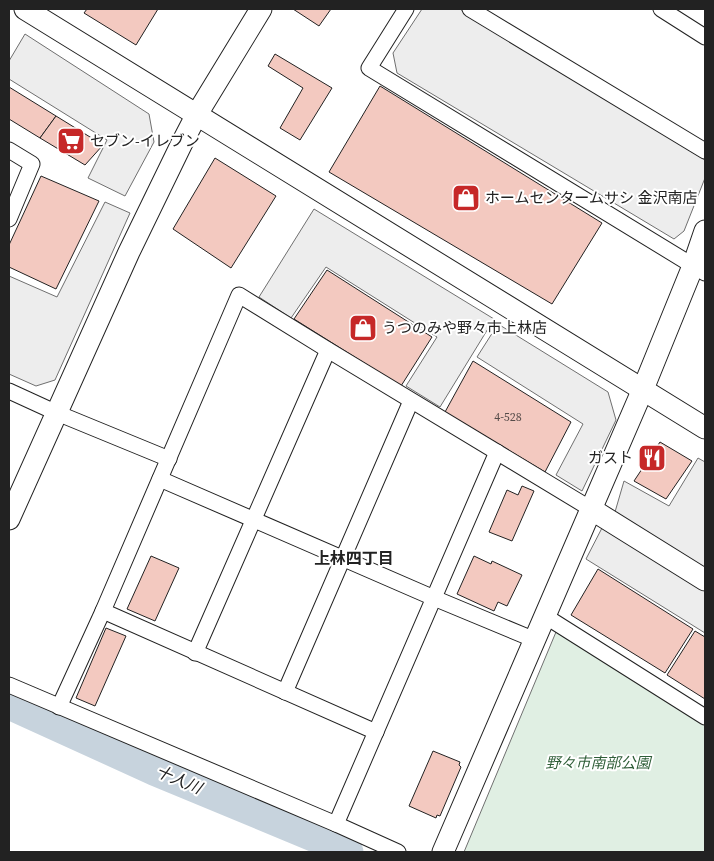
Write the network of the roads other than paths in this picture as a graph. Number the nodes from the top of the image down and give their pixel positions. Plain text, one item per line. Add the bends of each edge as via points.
1 (25, 9) edge
2 (261, 9) edge
3 (406, 9) edge
4 (470, 9) edge
5 (661, 9) edge
6 (705, 37) edge
7 (197, 114) junction
8 (9, 150) edge
9 (705, 151) edge
10 (9, 219) edge
11 (705, 230) edge
12 (699, 269) edge
13 (328, 350) junction
14 (643, 389) junction
15 (9, 391) edge
16 (411, 401) junction
17 (57, 413) junction
18 (705, 428) edge
19 (496, 452) junction
20 (169, 459) junction
21 (160, 478) junction
22 (591, 509) junction
23 (9, 519) edge
24 (254, 519) junction
25 (343, 558) junction
26 (705, 580) edge
27 (434, 598) junction
28 (103, 612) junction
29 (545, 616) junction
30 (534, 640) junction
31 (195, 652) junction
32 (9, 685) edge
33 (285, 692) junction
34 (59, 707) junction
35 (705, 717) edge
36 (376, 732) junction
37 (336, 824) junction
38 (398, 852) edge
39 (442, 852) edge

1 - 7 street
2 - 7 street
3 - 12 street via 369,68
4 - 9 street
5 - 6 street
7 - 14 street
7 - 17 street via 129,252
8 - 10 street via 32,164
11 - 12 street
12 - 14 street
13 - 16 street
13 - 20 street via 239,295
13 - 24 street
14 - 18 street
14 - 22 street
15 - 17 street
16 - 19 street
16 - 25 street
17 - 20 street
17 - 23 street
19 - 22 street
19 - 27 street
20 - 21 street
21 - 24 street
21 - 28 street
22 - 26 street
22 - 29 street
24 - 25 street
24 - 31 street
25 - 27 street
25 - 33 street
27 - 30 street
27 - 36 street
28 - 31 street
28 - 34 street
29 - 30 street
29 - 35 street
30 - 39 street
31 - 33 street
32 - 34 street
33 - 36 street
34 - 37 street
36 - 37 street
37 - 38 street

